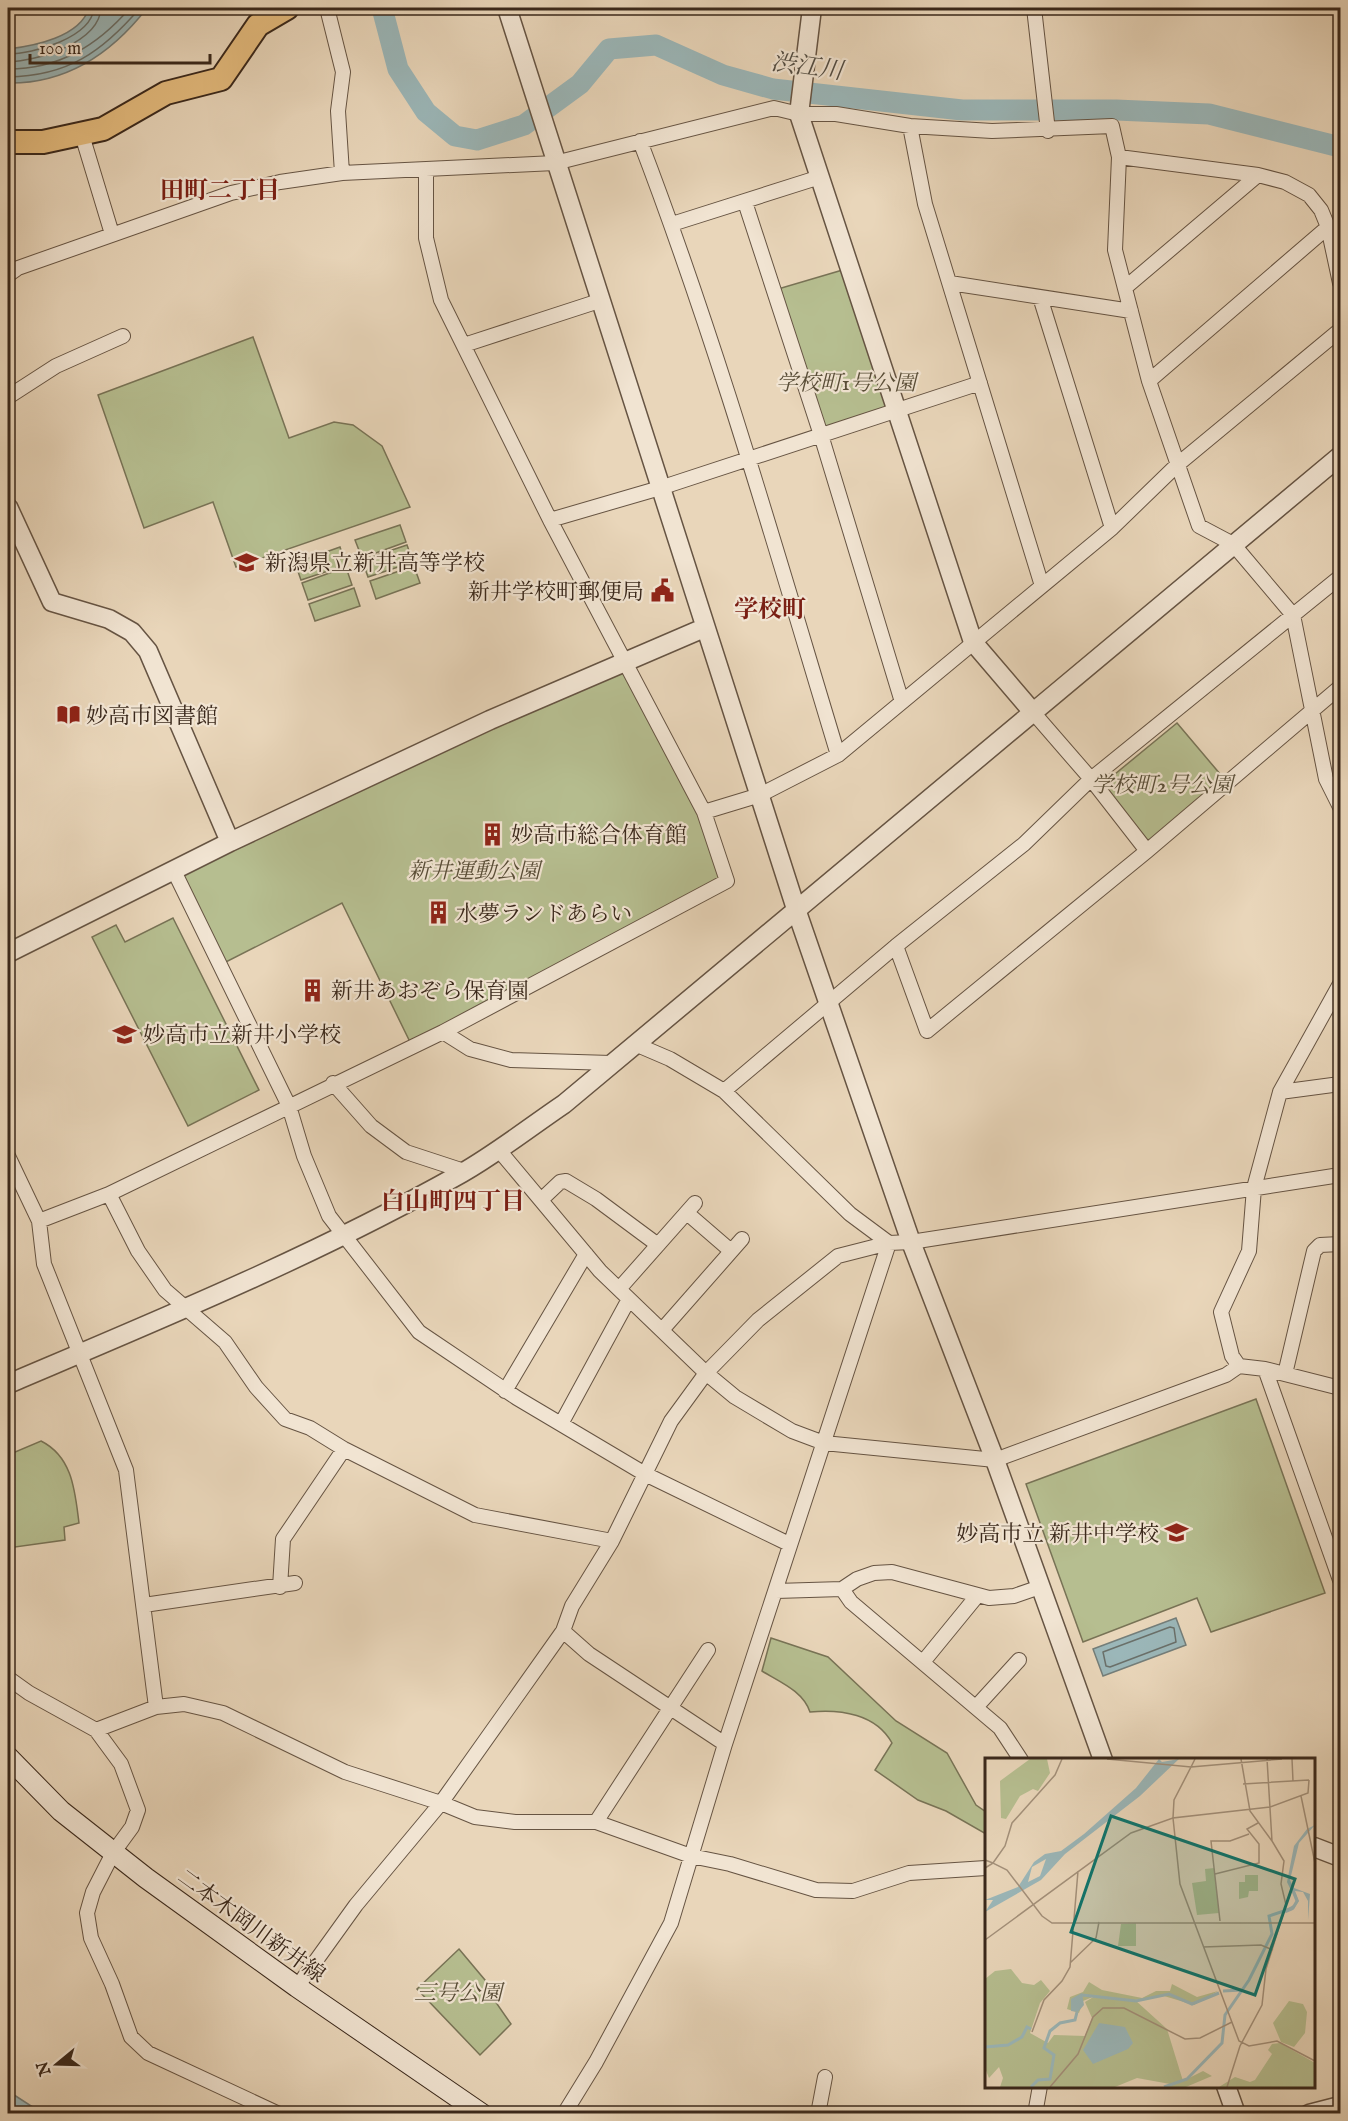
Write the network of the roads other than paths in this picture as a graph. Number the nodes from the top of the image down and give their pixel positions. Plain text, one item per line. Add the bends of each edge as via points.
1 (286, 8) edge
2 (327, 8) edge
3 (507, 8) edge
4 (812, 8) edge
5 (1034, 8) edge
6 (799, 111) junction
7 (910, 126) junction
8 (1049, 127) junction
9 (82, 135) junction
10 (640, 141) junction
11 (8, 142) edge
12 (1119, 157) junction
13 (555, 163) junction
14 (426, 170) junction
15 (342, 173) junction
16 (1258, 175) junction
17 (820, 177) junction
18 (745, 202) junction
19 (672, 224) junction
20 (1328, 227) junction
21 (112, 234) junction
22 (8, 274) edge
23 (950, 283) junction
24 (1341, 283) edge
25 (1126, 287) junction
26 (1040, 297) junction
27 (599, 301) junction
28 (1131, 311) junction
29 (1341, 330) edge
30 (123, 336) dead end
31 (464, 345) junction
32 (1149, 381) junction
33 (980, 382) junction
34 (8, 397) edge
35 (898, 410) junction
36 (821, 435) junction
37 (1341, 456) edge
38 (748, 458) junction
39 (1177, 465) junction
40 (660, 488) junction
41 (8, 507) edge
42 (550, 520) junction
43 (1112, 528) junction
44 (1233, 544) junction
45 (1341, 577) edge
46 (1042, 586) junction
47 (1293, 615) junction
48 (704, 627) junction
49 (973, 642) junction
50 (627, 663) junction
51 (1341, 687) edge
52 (902, 702) junction
53 (1312, 709) junction
54 (1032, 711) junction
55 (838, 755) junction
56 (1091, 779) junction
57 (760, 795) junction
58 (1341, 807) edge
59 (704, 812) junction
60 (230, 842) junction
61 (1147, 851) junction
62 (174, 871) junction
63 (797, 912) junction
64 (896, 946) junction
65 (8, 953) edge
66 (1341, 984) edge
67 (830, 1003) junction
68 (443, 1032) junction
69 (635, 1044) junction
70 (611, 1063) junction
71 (333, 1083) junction
72 (1341, 1084) edge
73 (724, 1091) junction
74 (1280, 1092) junction
75 (289, 1107) junction
76 (498, 1149) junction
77 (8, 1156) edge
78 (464, 1171) junction
79 (1341, 1175) edge
80 (1254, 1188) junction
81 (109, 1194) junction
82 (541, 1200) junction
83 (39, 1221) junction
84 (343, 1235) junction
85 (742, 1239) dead end
86 (911, 1242) junction
87 (889, 1243) junction
88 (1341, 1244) edge
89 (658, 1245) junction
90 (731, 1251) junction
91 (586, 1254) junction
92 (619, 1289) junction
93 (630, 1299) junction
94 (187, 1307) junction
95 (662, 1330) junction
96 (82, 1353) junction
97 (1239, 1366) junction
98 (1265, 1369) junction
99 (706, 1373) junction
100 (1285, 1374) junction
101 (8, 1384) edge
102 (1341, 1388) edge
103 (505, 1391) junction
104 (561, 1425) junction
105 (824, 1443) junction
106 (344, 1449) junction
107 (995, 1460) junction
108 (645, 1474) junction
109 (612, 1541) junction
110 (789, 1544) junction
111 (1341, 1580) edge
112 (295, 1583) dead end
113 (280, 1587) junction
114 (1040, 1587) junction
115 (842, 1589) junction
116 (776, 1591) junction
117 (977, 1596) junction
118 (144, 1605) junction
119 (563, 1631) junction
120 (708, 1650) dead end
121 (1019, 1660) dead end
122 (923, 1662) junction
123 (8, 1678) edge
124 (977, 1706) junction
125 (156, 1707) junction
126 (670, 1707) junction
127 (96, 1730) junction
128 (725, 1744) junction
129 (8, 1757) edge
130 (1020, 1758) edge
131 (1102, 1758) edge
132 (441, 1803) junction
133 (596, 1822) junction
134 (1315, 1847) edge
135 (113, 1853) junction
136 (691, 1856) junction
137 (1341, 1857) edge
138 (985, 1868) edge
139 (297, 1987) junction
140 (825, 2077) dead end
141 (1040, 2088) edge
142 (1227, 2088) edge
143 (1341, 2106) edge
144 (279, 2114) edge
145 (482, 2114) edge
146 (564, 2114) edge
147 (818, 2114) edge
148 (1035, 2114) edge
149 (1236, 2114) edge
150 (1309, 2114) edge

1 - 9 main road via 258,25 221,79 166,93 102,129
2 - 15 street via 343,72 338,111
3 - 13 street
4 - 6 street
5 - 8 street
6 - 7 street
6 - 10 street via 774,108
6 - 17 street
7 - 8 street via 992,131
7 - 23 street via 925,204
8 - 12 street via 1112,126
9 - 11 main road via 43,142
9 - 21 street
10 - 13 street
10 - 19 street
12 - 16 street
12 - 25 street via 1115,249
13 - 14 street
13 - 27 street
14 - 15 street
14 - 31 street via 426,238 441,300
15 - 21 street via 231,193
16 - 20 street via 1285,182 1309,195
16 - 25 street
17 - 18 street
17 - 35 street
18 - 19 street
18 - 36 street
19 - 38 street
20 - 24 street
20 - 32 street
21 - 22 street
23 - 26 street
23 - 33 street
25 - 28 street
26 - 28 street
26 - 43 street
27 - 31 street
27 - 40 street
28 - 32 street
29 - 39 street
30 - 34 street via 56,366
31 - 42 street
32 - 39 street
33 - 35 street
33 - 46 street
35 - 36 street
35 - 49 street
36 - 38 street
36 - 52 street
37 - 44 street
38 - 40 street
38 - 55 street
39 - 43 street
39 - 44 street via 1199,526
40 - 42 street
40 - 48 street
41 - 60 street via 52,602 109,619 132,632 147,651
42 - 50 street
43 - 46 street
44 - 47 street
44 - 54 street
45 - 47 street
46 - 49 street
47 - 53 street
47 - 56 street
48 - 50 street
48 - 57 street
49 - 52 street
49 - 54 street
50 - 59 street
50 - 60 street via 490,720
51 - 53 street
52 - 55 street
53 - 58 street via 1326,779
53 - 61 street
54 - 56 street
54 - 63 street
55 - 57 street
56 - 61 street
56 - 64 street via 1024,844
57 - 59 street
57 - 63 street
59 - 68 street via 727,881
60 - 62 street
61 - 64 street via 927,1031
62 - 65 street
62 - 75 street
63 - 67 street
63 - 69 street
64 - 67 street
66 - 74 street
67 - 73 street
67 - 86 street
68 - 70 street via 470,1049 512,1060
68 - 71 street
69 - 70 street
69 - 73 street via 670,1059
70 - 76 street via 564,1104
71 - 75 street
71 - 78 street via 370,1126 406,1152
72 - 74 street
73 - 87 street via 850,1214
74 - 80 street
75 - 81 street
75 - 84 street via 329,1216
76 - 78 street
76 - 82 street
77 - 83 street
78 - 84 street
79 - 80 street
80 - 86 street
80 - 97 street via 1249,1251 1221,1312 1232,1356
81 - 83 street
81 - 94 street via 138,1251 165,1290
82 - 89 street via 566,1181
82 - 91 street
83 - 96 street via 45,1264
84 - 94 street
84 - 103 street via 419,1332
85 - 90 street
86 - 87 street
86 - 107 street
87 - 99 street via 838,1256 758,1320
87 - 105 street
88 - 100 street via 1320,1245 1314,1251
89 - 90 street via 691,1208
89 - 92 street
90 - 95 street
91 - 92 street
91 - 103 street
92 - 93 street
93 - 95 street
93 - 104 street
94 - 96 street
94 - 106 street via 225,1342 256,1387 285,1419 310,1428
95 - 99 street
96 - 101 street
96 - 118 street via 126,1470
97 - 98 street
97 - 107 street via 1226,1375
98 - 100 street
98 - 111 street
99 - 105 street via 773,1420
99 - 108 street via 671,1421
100 - 102 street
103 - 104 street
104 - 108 street
105 - 107 street
105 - 110 street
106 - 109 street via 475,1515
106 - 113 street via 283,1539
107 - 114 street
108 - 109 street
108 - 110 street
109 - 119 street via 572,1606
110 - 116 street
112 - 113 street
113 - 118 street
114 - 117 street via 1014,1596
114 - 131 street
115 - 116 street
115 - 117 street via 874,1573 892,1572
115 - 122 street via 851,1602
116 - 128 street
117 - 122 street
118 - 125 street
119 - 126 street via 589,1654
119 - 132 street
120 - 126 street
121 - 124 street
122 - 124 street
123 - 127 street
124 - 130 street via 1000,1728
125 - 127 street
125 - 132 street via 184,1704 224,1713 345,1772
126 - 128 street
126 - 133 street
127 - 135 street via 121,1764 138,1810 132,1827
128 - 136 street
129 - 135 main road, 二本木岡川新井線 via 61,1811
132 - 133 street via 475,1818
132 - 139 street via 356,1905
133 - 136 street
134 - 137 street
135 - 139 main road, 二本木岡川新井線
135 - 144 street via 87,1913 91,1938 131,2037 148,2053
136 - 138 street via 828,1891 853,1891 909,1873
136 - 146 street via 671,1923
139 - 145 main road, 二本木岡川新井線
140 - 147 street
141 - 148 street
142 - 149 street
143 - 150 street

